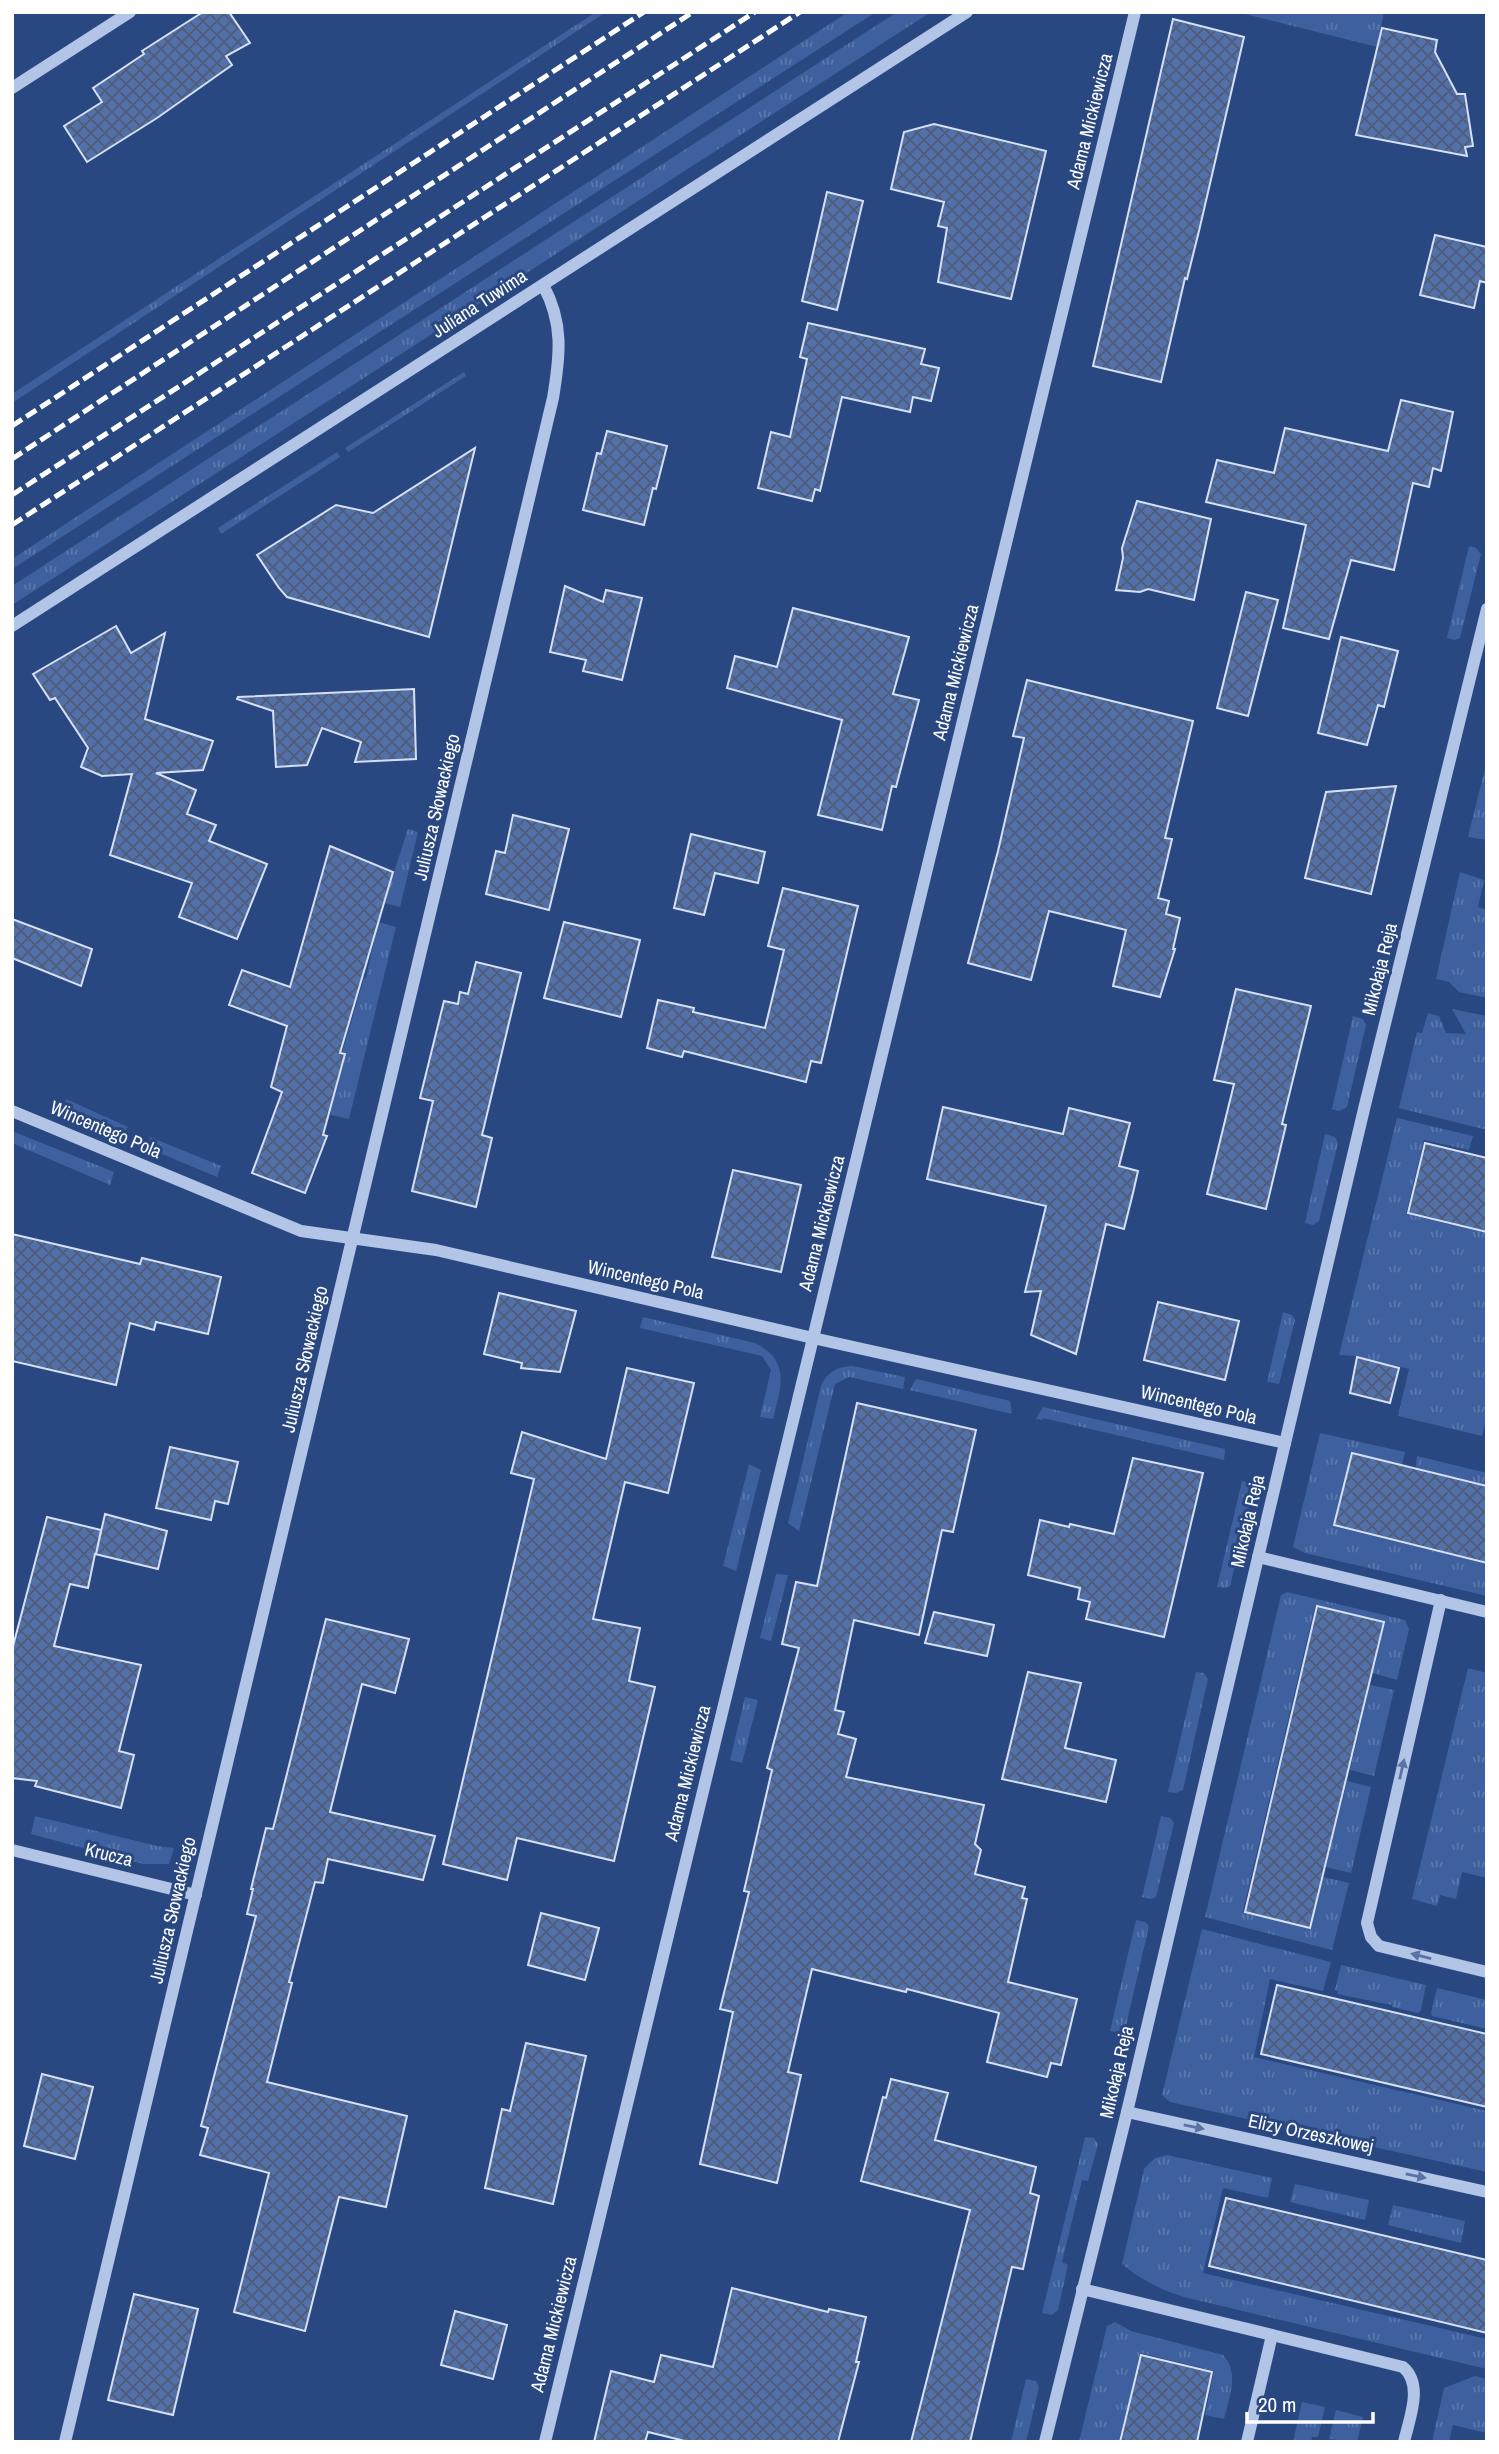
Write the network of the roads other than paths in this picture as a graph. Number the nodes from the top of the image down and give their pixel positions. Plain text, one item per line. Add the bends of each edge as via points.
1 (130, 12) edge
2 (967, 12) edge
3 (1135, 12) edge
4 (12, 88) edge
5 (543, 285) junction
6 (1487, 609) edge
7 (12, 626) edge
8 (12, 1111) edge
9 (352, 1239) junction
10 (813, 1338) junction
11 (1285, 1443) junction
12 (1258, 1557) junction
13 (1441, 1600) junction
14 (1487, 1612) edge
15 (12, 1850) edge
16 (196, 1895) junction
17 (1487, 1972) edge
18 (1127, 2112) junction
19 (1487, 2192) edge
20 (1082, 2289) junction
21 (1272, 2334) junction
22 (65, 2442) edge
23 (545, 2442) edge
24 (1045, 2442) edge
25 (1247, 2442) edge
26 (1404, 2442) edge

1 - 4 street
2 - 5 street, Juliana Tuwima
3 - 10 street, Adama Mickiewicza
5 - 7 street, Juliana Tuwima
5 - 9 street, Juliusza Słowackiego via 553,303 559,335 553,398
6 - 11 street, Mikołaja Reja
8 - 9 street, Wincentego Pola via 277,1222
9 - 10 street, Wincentego Pola via 436,1250
9 - 16 street, Juliusza Słowackiego
10 - 11 street, Wincentego Pola
10 - 23 street, Adama Mickiewicza
11 - 12 street, Mikołaja Reja
12 - 13 street
12 - 18 street, Mikołaja Reja
13 - 14 street
17 -> 13 street via 1379,1945 1367,1923
15 - 16 street, Krucza
16 - 22 street, Juliusza Słowackiego
18 -> 19 street, Elizy Orzeszkowej
18 - 20 street, Mikołaja Reja
20 - 21 street
20 - 24 street, Mikołaja Reja
21 - 25 street
21 - 26 street via 1402,2367 1414,2390

